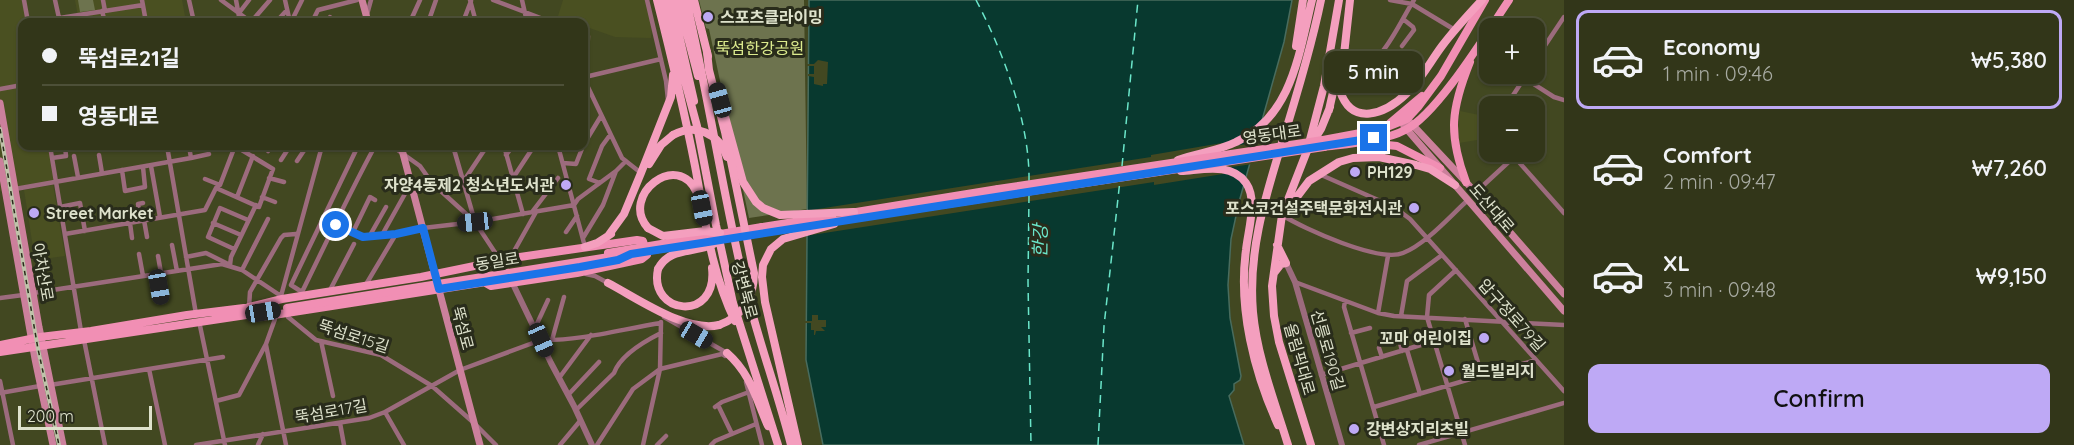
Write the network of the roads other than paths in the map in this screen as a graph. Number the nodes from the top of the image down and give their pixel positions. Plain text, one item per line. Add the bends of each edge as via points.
1 (24, 0) edge
2 (55, 0) edge
3 (103, 0) edge
4 (189, 0) edge
5 (221, 0) edge
6 (236, 0) edge
7 (249, 0) edge
8 (270, 0) edge
9 (285, 0) edge
10 (302, 0) edge
11 (357, 0) edge
12 (362, 0) edge
13 (371, 0) edge
14 (420, 0) edge
15 (436, 0) edge
16 (471, 0) edge
17 (495, 0) edge
18 (522, 0) edge
19 (647, 0) edge
20 (657, 0) edge
21 (663, 0) edge
22 (671, 0) edge
23 (678, 0) edge
24 (686, 0) edge
25 (694, 0) edge
26 (1303, 0) edge
27 (1312, 0) edge
28 (1321, 0) edge
29 (1340, 0) edge
30 (1348, 0) edge
31 (1390, 0) edge
32 (1483, 0) edge
33 (1509, 0) edge
34 (142, 2) edge
35 (1413, 2) edge
36 (287, 10) junction
37 (104, 11) junction
38 (524, 11) junction
39 (239, 13) junction
40 (75, 16) joint
41 (1564, 17) edge
42 (27, 18) edge
43 (59, 18) edge
44 (67, 18) edge
45 (105, 18) edge
46 (145, 18) edge
47 (193, 18) edge
48 (240, 18) edge
49 (246, 18) edge
50 (254, 18) edge
51 (280, 18) edge
52 (289, 18) edge
53 (292, 18) edge
54 (314, 18) edge
55 (365, 18) edge
56 (367, 18) edge
57 (412, 18) edge
58 (430, 18) edge
59 (464, 18) edge
60 (475, 18) edge
61 (526, 18) edge
62 (540, 18) edge
63 (1403, 19) junction
64 (1559, 25) junction
65 (1564, 28) edge
66 (1455, 30) junction
67 (666, 38) junction
68 (1402, 46) dead end
69 (1545, 46) edge
70 (1476, 48) junction
71 (1479, 50) edge
72 (707, 52) junction
73 (661, 59) junction
74 (1354, 70) dead end
75 (588, 76) edge
76 (1340, 77) junction
77 (1289, 84) junction
78 (1537, 84) edge
79 (18, 86) edge
80 (1432, 87) junction
81 (588, 88) edge
82 (0, 89) edge
83 (1564, 100) edge
84 (0, 103) edge
85 (668, 103) junction
86 (1329, 110) junction
87 (601, 117) junction
88 (1406, 124) junction
89 (697, 126) junction
90 (1382, 129) junction
91 (712, 130) junction
92 (610, 135) junction
93 (588, 137) edge
94 (1355, 143) junction
95 (1323, 144) junction
96 (51, 150) edge
97 (65, 150) edge
98 (168, 150) edge
99 (190, 150) edge
100 (232, 150) edge
101 (242, 150) edge
102 (287, 150) edge
103 (304, 150) edge
104 (314, 150) edge
105 (320, 150) edge
106 (356, 150) edge
107 (370, 150) edge
108 (402, 150) edge
109 (403, 150) edge
110 (454, 150) edge
111 (484, 150) edge
112 (505, 150) edge
113 (510, 150) edge
114 (531, 150) edge
115 (559, 150) edge
116 (581, 150) edge
117 (1307, 151) junction
118 (319, 153) junction
119 (209, 154) dead end
120 (99, 155) dead end
121 (506, 155) junction
122 (74, 156) dead end
123 (253, 156) junction
124 (52, 158) junction
125 (191, 158) junction
126 (0, 160) edge
127 (281, 160) dead end
128 (297, 161) dead end
129 (170, 162) junction
130 (626, 162) junction
131 (1509, 162) edge
132 (1518, 162) edge
133 (1171, 163) junction
134 (563, 164) junction
135 (151, 166) junction
136 (142, 167) junction
137 (1440, 168) junction
138 (122, 170) junction
139 (616, 171) junction
140 (1158, 172) junction
141 (102, 173) junction
142 (641, 173) junction
143 (1319, 174) junction
144 (78, 177) junction
145 (269, 178) junction
146 (513, 178) junction
147 (558, 178) dead end
148 (206, 180) dead end
149 (56, 181) junction
150 (284, 182) dead end
151 (340, 182) junction
152 (464, 182) junction
153 (1466, 182) junction
154 (411, 183) junction
155 (600, 183) junction
156 (1455, 185) junction
157 (218, 187) junction
158 (352, 188) junction
159 (15, 189) junction
160 (3, 190) edge
161 (998, 193) junction
162 (1475, 193) junction
163 (237, 197) junction
164 (262, 197) junction
165 (375, 200) dead end
166 (1468, 200) junction
167 (275, 202) dead end
168 (143, 203) dead end
169 (256, 205) junction
170 (574, 205) junction
171 (60, 207) junction
172 (386, 207) dead end
173 (702, 208) junction
174 (534, 212) junction
175 (1564, 213) edge
176 (523, 214) junction
177 (180, 215) junction
178 (855, 215) junction
179 (1282, 215) junction
180 (577, 216) junction
181 (160, 217) junction
182 (323, 217) junction
183 (268, 219) dead end
184 (142, 220) junction
185 (248, 220) junction
186 (475, 222) junction
187 (130, 223) junction
188 (213, 223) junction
189 (336, 225) junction
190 (423, 228) junction
191 (85, 231) junction
192 (353, 232) junction
193 (566, 232) dead end
194 (65, 234) junction
195 (296, 234) junction
196 (396, 234) junction
197 (241, 235) junction
198 (382, 235) junction
199 (608, 236) junction
200 (147, 237) dead end
201 (369, 237) junction
202 (720, 237) junction
203 (1426, 237) junction
204 (132, 238) dead end
205 (583, 238) junction
206 (354, 244) dead end
207 (172, 245) dead end
208 (1277, 245) junction
209 (585, 247) junction
210 (234, 249) junction
211 (737, 249) junction
212 (631, 251) junction
213 (139, 254) dead end
214 (158, 255) dead end
215 (711, 255) junction
216 (1442, 255) junction
217 (1388, 256) junction
218 (186, 257) junction
219 (514, 260) junction
220 (498, 261) junction
221 (1286, 263) junction
222 (230, 265) junction
223 (188, 269) junction
224 (242, 270) junction
225 (1456, 270) junction
226 (177, 271) junction
227 (435, 273) junction
228 (577, 273) junction
229 (159, 274) junction
230 (1274, 274) junction
231 (143, 276) junction
232 (257, 279) junction
233 (514, 280) junction
234 (1294, 282) junction
235 (608, 283) junction
236 (365, 286) junction
237 (73, 287) junction
238 (439, 289) junction
239 (329, 292) junction
240 (33, 293) junction
241 (23, 294) junction
242 (302, 294) junction
243 (1564, 294) edge
244 (564, 297) dead end
245 (0, 298) edge
246 (161, 299) dead end
247 (548, 300) dead end
248 (1345, 301) junction
249 (284, 304) junction
250 (250, 310) junction
251 (1564, 311) edge
252 (1378, 313) junction
253 (274, 315) junction
254 (1401, 316) junction
255 (197, 317) junction
256 (664, 317) junction
257 (1427, 317) junction
258 (1465, 319) junction
259 (1501, 321) junction
260 (661, 323) junction
261 (1564, 325) edge
262 (1370, 327) dead end
263 (536, 328) junction
264 (81, 331) junction
265 (661, 333) junction
266 (1351, 333) junction
267 (591, 335) junction
268 (40, 337) junction
269 (31, 338) junction
270 (1399, 339) dead end
271 (84, 340) junction
272 (541, 340) junction
273 (552, 340) junction
274 (321, 341) junction
275 (745, 341) junction
276 (1434, 341) junction
277 (266, 344) junction
278 (42, 346) junction
279 (1, 348) edge
280 (33, 348) junction
281 (1379, 348) dead end
282 (1405, 350) junction
283 (726, 355) junction
284 (223, 357) dead end
285 (1382, 357) junction
286 (207, 360) junction
287 (1536, 360) junction
288 (599, 363) dead end
289 (1360, 363) junction
290 (148, 369) junction
291 (660, 369) junction
292 (460, 370) junction
293 (1321, 375) junction
294 (1482, 376) junction
295 (91, 378) junction
296 (559, 378) junction
297 (0, 381) edge
298 (50, 385) junction
299 (40, 386) junction
300 (432, 386) junction
301 (1448, 386) junction
302 (1564, 391) edge
303 (749, 392) junction
304 (1, 393) edge
305 (1420, 394) junction
306 (568, 395) junction
307 (333, 396) dead end
308 (216, 401) junction
309 (1564, 403) edge
310 (1374, 407) junction
311 (576, 410) junction
312 (385, 412) junction
313 (580, 421) junction
314 (340, 423) junction
315 (474, 423) junction
316 (756, 424) junction
317 (283, 431) junction
318 (1461, 433) junction
319 (263, 434) junction
320 (732, 434) junction
321 (666, 436) dead end
322 (225, 442) edge
323 (13, 445) edge
324 (53, 445) edge
325 (63, 445) edge
326 (105, 445) edge
327 (165, 445) edge
328 (196, 445) edge
329 (258, 445) edge
330 (286, 445) edge
331 (344, 445) edge
332 (404, 445) edge
333 (480, 445) edge
334 (496, 445) edge
335 (560, 445) edge
336 (592, 445) edge
337 (597, 445) edge
338 (643, 445) edge
339 (657, 445) edge
340 (711, 445) edge
341 (762, 445) edge
342 (777, 445) edge
343 (791, 445) edge
344 (798, 445) edge
345 (1288, 445) edge
346 (1311, 445) edge
347 (1342, 445) edge
348 (1384, 445) edge
349 (1419, 445) edge
350 (1465, 445) edge

1 - 42 street
2 - 43 street
3 - 37 street
4 - 47 street
5 - 39 street
6 - 39 street
7 - 39 street
8 - 50 street
9 - 36 street
10 - 53 street
11 - 54 street via 318,10
12 - 55 main road
13 - 56 street
14 - 57 street
15 - 58 street
16 - 59 street
16 - 60 street
17 - 38 street
18 - 38 street
19 - 73 street
20 - 67 highway
21 - 89 highway, 강변북로
22 - 89 highway
23 - 91 highway
24 - 91 highway, 강변북로
25 - 72 highway
26 - 77 highway
27 - 77 highway
28 - 345 highway via 1264,201 1252,268 1257,340
29 - 117 highway, 올림픽대로 via 1331,58
30 - 76 highway
30 - 86 highway
31 - 35 street
32 - 66 highway
32 - 80 main road
33 - 70 main road, 영동대로
34 - 37 street
34 - 46 street
35 - 63 street
35 - 66 street
36 - 51 street
36 - 52 street
37 - 40 street
37 - 45 street
38 - 61 street
38 - 62 street
39 - 48 street
39 - 49 street
40 - 44 street
41 - 64 street
63 - 68 street via 1414,30
63 - 74 street via 1376,60
64 - 65 street
64 - 69 street
66 - 76 highway via 1405,95 1377,113 1362,114 1350,108 1340,91
67 - 85 highway via 673,77
67 - 173 highway
70 - 71 street
70 - 88 main road, 영동대로 via 1447,88
70 - 153 main road via 1460,88 1454,117 1454,146
72 - 178 highway, bridge via 743,182 756,202 780,215
72 - 235 highway, bridge via 754,273 752,291 744,308 732,319 709,328 690,325
73 - 75 street
73 - 85 street
76 - 86 highway
77 - 133 highway, bridge via 1277,110 1254,132 1231,144
78 - 83 street
79 - 82 street
80 - 88 main road
80 - 90 main road
81 - 87 street
84 - 159 main road, 아차산로
85 - 142 highway
86 - 117 highway
87 - 92 street
87 - 93 street
88 - 90 main road, 영동대로
88 - 94 main road, 영동대로
88 - 137 main road, 도산대로
88 - 153 main road, 도산대로
89 - 275 highway, 강변북로 via 725,269
90 - 95 main road, 영동대로
91 - 211 highway, 강변북로
92 - 130 street
92 - 155 street via 589,179
94 - 95 main road, 영동대로
94 - 137 main road via 1388,143
95 - 133 main road, 영동대로, bridge
95 - 140 main road, 영동대로, bridge
96 - 124 street
97 - 124 street via 66,156
98 - 129 street
99 - 125 street
100 - 157 street
101 - 123 street
102 - 127 street
103 - 128 street
104 - 118 street
105 - 118 street
106 - 151 street
107 - 158 street
108 - 154 main road, 뚝섬로
109 - 186 street
110 - 152 street
111 - 152 street
112 - 121 street
113 - 121 street
114 - 146 street
115 - 134 street
116 - 134 street via 576,164
117 - 179 highway, 올림픽대로
118 - 195 street
119 - 125 street
120 - 141 street
121 - 146 street
122 - 144 street
123 - 145 street via 273,169
123 - 163 street
124 - 149 street
125 - 129 street
126 - 160 main road, 아차산로
129 - 135 street
129 - 177 street
130 - 139 street
130 - 142 street
131 - 162 street
132 - 175 street
133 - 161 main road, 영동대로, bridge
134 - 170 street
135 - 136 street
135 - 181 street
136 - 138 street
136 - 138 street via 146,187 125,191
137 - 156 main road, 도산대로
138 - 141 street
139 - 155 street
139 - 205 street via 603,205
140 - 161 main road, 영동대로
140 - 345 highway, bridge via 1222,169 1247,185 1251,196 1244,299 1250,340 1274,416
141 - 144 street
142 - 199 highway via 624,214
143 - 156 highway via 1339,162 1379,156 1430,170
143 - 179 highway via 1303,187
143 - 203 street, 압구정로79길 via 1394,207
144 - 149 street
145 - 150 street
145 - 164 street
146 - 176 street
147 - 174 street, 동일로
148 - 157 street
149 - 159 street
149 - 171 street
151 - 158 street
151 - 182 street
152 - 186 street
153 - 162 main road, 도산대로
154 - 190 main road, 뚝섬로
154 - 198 street
155 - 170 street
156 - 166 main road, 도산대로
157 - 163 street
157 - 177 street via 205,210
158 - 189 street
159 - 240 main road, 아차산로
160 - 241 main road, 아차산로
161 - 178 main road, 동일로
162 - 243 main road, 도산대로
163 - 169 street
164 - 167 street
164 - 169 street via 259,207
165 - 192 street via 370,197
166 - 203 street
166 - 251 main road, 도산대로
168 - 184 street via 138,204
169 - 185 street
170 - 174 street
170 - 180 street
171 - 191 street via 80,203
171 - 194 street
172 - 201 street
173 - 202 highway, bridge via 690,182 675,175 651,185 642,198 640,213 648,228 663,236 705,231
173 - 215 highway
174 - 176 street
174 - 219 street, 동일로 via 513,253
176 - 186 street
177 - 181 street
177 - 218 street
178 - 202 main road, 동일로, bridge
178 - 344 highway, bridge via 783,239 771,249 763,265 765,302
179 - 208 highway, 올림픽대로
179 - 217 street via 1350,245
180 - 193 street
180 - 205 street
181 - 184 street
182 - 189 street
182 - 242 street via 291,285
183 - 224 street
184 - 187 street
184 - 200 street
185 - 188 street via 220,208
185 - 197 street
186 - 190 street
186 - 220 street
187 - 191 street
187 - 204 street
188 - 197 street
188 - 210 street via 208,237
189 - 192 street
189 - 242 street
190 - 196 street
190 - 227 main road, 뚝섬로
191 - 194 street
192 - 201 street
194 - 237 street
195 - 232 street via 280,238
195 - 249 street
196 - 198 street
196 - 236 street
197 - 210 street
198 - 201 street
199 - 209 highway
199 - 211 highway, bridge via 627,214 654,155 665,141 673,135 704,131 724,150 739,216
202 - 212 main road, 동일로, bridge
202 - 215 highway, bridge via 708,246 674,253 663,261 657,282 664,298 679,306 694,305 707,297 711,288
203 - 216 street, 압구정로79길
203 - 217 street via 1406,252
205 - 209 street
206 - 239 street
207 - 226 street
208 - 221 highway
208 - 230 highway, 올림픽대로
209 - 219 main road, 동일로
209 - 228 main road, 동일로 via 640,240 645,243 647,255
210 - 222 street
211 - 343 highway, 강변북로 via 752,315
212 - 219 main road, bridge via 599,249
212 - 233 main road, bridge via 608,262
212 - 249 main road, 동일로, bridge
213 - 231 street
214 - 229 street
215 - 275 highway via 726,302
216 - 225 street, 압구정로79길
216 - 254 street via 1407,281
217 - 252 street
218 - 222 street, 뚝섬로15길 via 206,253
218 - 223 street
219 - 220 main road, 동일로 via 501,265
220 - 227 main road, 동일로
221 - 230 highway
221 - 234 street, 선릉로190길
222 - 223 street
222 - 224 street, 뚝섬로15길
223 - 226 street
223 - 255 street
224 - 232 street, 뚝섬로15길
225 - 257 street via 1429,295
225 - 259 street, 압구정로79길
226 - 229 street
227 - 236 main road, 동일로
227 - 238 main road, 뚝섬로
228 - 233 main road
228 - 235 street
229 - 231 street
229 - 246 street
230 - 346 highway, 올림픽대로 via 1274,316 1279,342
231 - 237 street
232 - 249 street, 뚝섬로15길
232 - 250 street via 248,298
233 - 238 main road
233 - 263 street
234 - 248 street
234 - 293 street, 선릉로190길
235 - 256 street
236 - 239 main road, 동일로
237 - 240 street
237 - 264 street
238 - 249 main road
238 - 292 main road, 뚝섬로
239 - 242 main road, 동일로
240 - 268 main road, 아차산로
241 - 245 street
241 - 269 main road, 아차산로
242 - 249 main road, 동일로
244 - 273 street
247 - 263 street
248 - 252 street
248 - 266 street
249 - 250 main road, 동일로
249 - 253 main road
249 - 274 street, 뚝섬로15길 via 288,317
250 - 253 main road via 260,317
250 - 255 main road, 동일로
252 - 254 street
253 - 277 street
254 - 257 street
255 - 264 main road, 동일로
255 - 271 main road, 동일로
255 - 286 street
256 - 260 street
256 - 283 street
257 - 258 street
257 - 276 street
258 - 259 street
258 - 294 street
259 - 261 street
259 - 287 street, 압구정로79길
260 - 265 street
260 - 267 street
262 - 266 street
263 - 272 street
264 - 268 main road, 동일로
265 - 291 street
265 - 311 street via 617,366
266 - 289 street
267 - 273 street
267 - 296 street
268 - 269 main road, 동일로
268 - 278 main road, 아차산로
269 - 279 main road, 동일로
269 - 280 main road, 아차산로
270 - 282 street
271 - 278 main road, 동일로
271 - 295 street
272 - 273 street
272 - 292 street, 뚝섬로17길
272 - 296 street
274 - 300 street, 뚝섬로15길 via 381,355
274 - 307 street
275 - 342 highway, 강변북로
276 - 282 street
276 - 301 street
277 - 308 street via 239,395
277 - 317 street
278 - 280 main road, 동일로
278 - 298 main road, 아차산로
279 - 280 main road, 동일로
280 - 299 main road, 아차산로
281 - 285 street
282 - 285 street
282 - 305 street
283 - 291 street
283 - 303 street via 743,376
283 - 342 highway via 748,377
284 - 286 street
285 - 289 street
286 - 290 street
286 - 308 street
287 - 294 street
287 - 302 street, 압구정로79길
288 - 306 street
289 - 293 street
289 - 310 street
290 - 295 street
290 - 327 street
291 - 337 street via 633,389
291 - 338 street
292 - 300 street, 뚝섬로17길
292 - 315 main road, 뚝섬로
293 - 347 street, 선릉로190길
294 - 301 street
295 - 298 street
295 - 326 street
296 - 306 street
297 - 304 street
298 - 325 main road, 아차산로
299 - 304 street
299 - 324 main road, 아차산로
300 - 312 street, 뚝섬로17길
300 - 315 street, 뚝섬로15길
301 - 305 street
301 - 318 street
303 - 316 street
303 - 320 street via 716,406
304 - 323 street
305 - 310 street
306 - 311 street
308 - 322 street
309 - 318 street
310 - 348 street
311 - 313 street
312 - 314 street, 뚝섬로17길
312 - 332 street
313 - 335 street
313 - 336 street
314 - 317 street, 뚝섬로17길
314 - 331 street
315 - 333 main road, 뚝섬로
315 - 334 street, 뚝섬로15길
316 - 320 street
316 - 341 street
317 - 319 street, 뚝섬로17길
317 - 330 street
318 - 349 street
318 - 350 street
319 - 322 street, 뚝섬로17길
319 - 329 street
320 - 340 street
321 - 339 street
322 - 328 street, 뚝섬로17길

